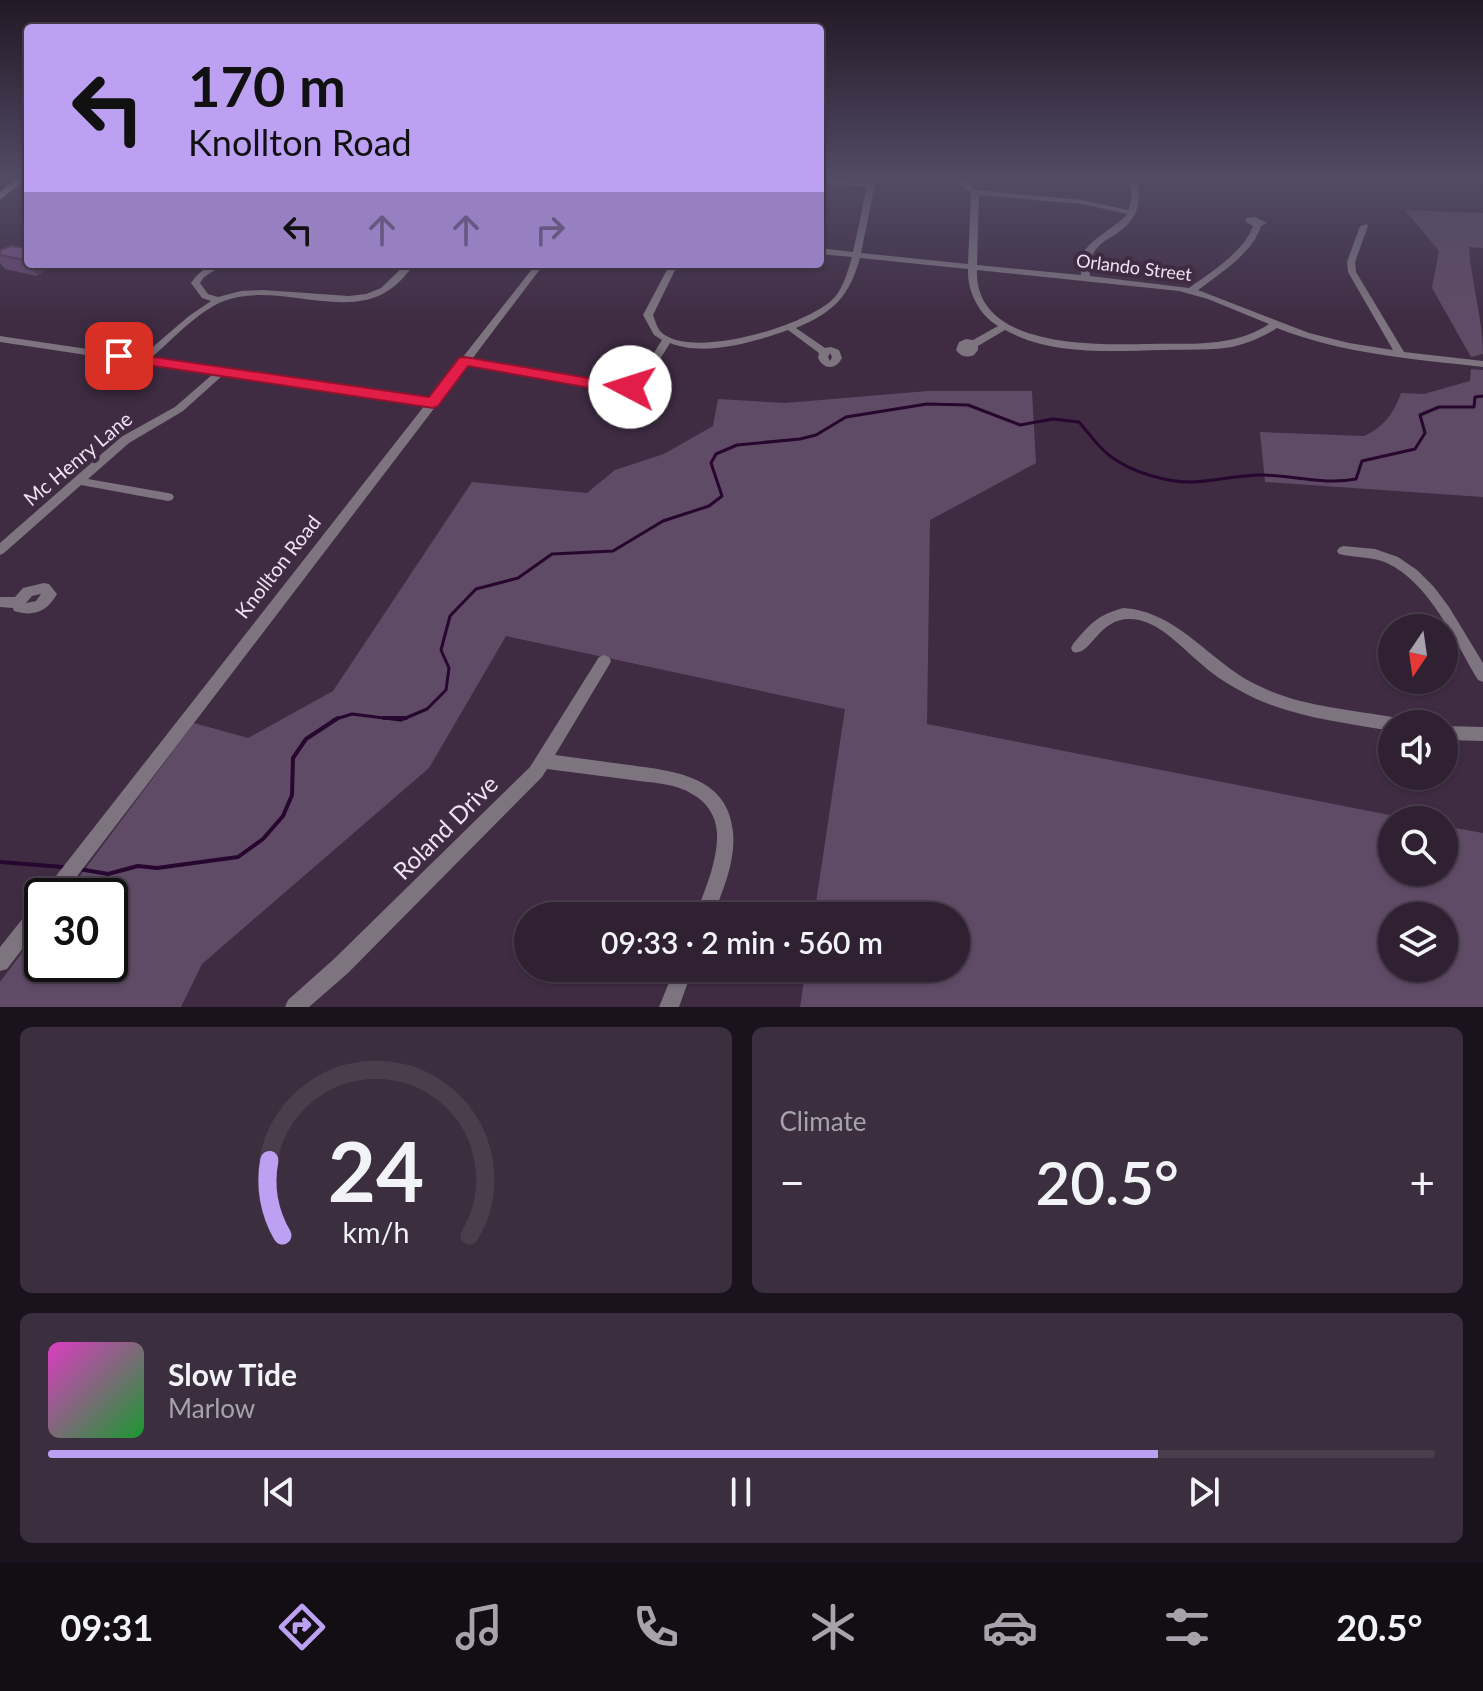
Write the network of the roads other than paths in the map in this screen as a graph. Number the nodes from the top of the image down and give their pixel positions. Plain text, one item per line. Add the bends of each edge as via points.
1 (862, 224) edge
2 (974, 224) edge
3 (1120, 224) edge
4 (1257, 224) dead end
5 (1364, 226) dead end
6 (824, 251) edge
7 (855, 255) junction
8 (972, 266) junction
9 (213, 268) edge
10 (407, 268) edge
11 (537, 268) edge
12 (672, 268) edge
13 (1086, 278) junction
14 (1192, 290) junction
15 (218, 300) junction
16 (1276, 324) junction
17 (1006, 325) junction
18 (792, 329) junction
19 (0, 339) edge
20 (667, 340) junction
21 (972, 345) dead end
22 (824, 352) dead end
23 (1400, 353) junction
24 (143, 360) junction
25 (465, 361) junction
26 (1483, 364) edge
27 (221, 372) junction
28 (433, 403) junction
29 (79, 481) junction
30 (168, 497) dead end
31 (0, 550) edge
32 (1343, 551) dead end
33 (0, 602) edge
34 (18, 603) dead end
35 (1078, 648) dead end
36 (604, 661) dead end
37 (1483, 676) edge
38 (1378, 722) edge
39 (1458, 733) edge
40 (1483, 734) edge
41 (545, 761) junction
42 (65, 878) edge
43 (709, 902) edge
44 (24, 931) edge
45 (0, 962) edge
46 (679, 982) edge
47 (295, 1007) edge
48 (669, 1007) edge

1 - 7 street
2 - 8 street
3 - 13 street via 1088,252 1083,263
4 - 14 street via 1240,249
5 - 23 street via 1352,269
6 - 7 street, Orlando Street
7 - 8 street, Orlando Street
7 - 18 street via 837,300
8 - 13 street, Orlando Street
8 - 17 street via 978,297
9 - 15 street via 195,283 203,295
10 - 15 street via 384,290 362,298 266,290
11 - 25 street, Knollton Road
12 - 20 street via 648,315 653,330
13 - 14 street, Orlando Street
14 - 16 street, Orlando Street
15 - 24 street
16 - 17 street via 1256,337 1224,345 1100,349 1056,345
16 - 23 street, Orlando Street via 1332,342
17 - 21 street
18 - 20 street via 736,342
18 - 22 street
19 - 24 street
20 - 25 street via 642,380 626,388
23 - 26 street, Orlando Street
24 - 27 street
25 - 28 street, Knollton Road
27 - 28 street
27 - 29 street, Mc Henry Lane via 179,409 125,440
28 - 42 street, Knollton Road
29 - 30 street
29 - 31 street, Mc Henry Lane
32 - 37 street via 1378,555 1419,577
33 - 34 street
35 - 38 street via 1110,617 1140,616 1168,627 1219,670 1259,694 1298,708
36 - 41 street, Roland Drive
39 - 40 street
41 - 43 street via 671,778 692,784 709,797 725,825 727,848
41 - 47 street, Roland Drive
44 - 45 street
46 - 48 street

